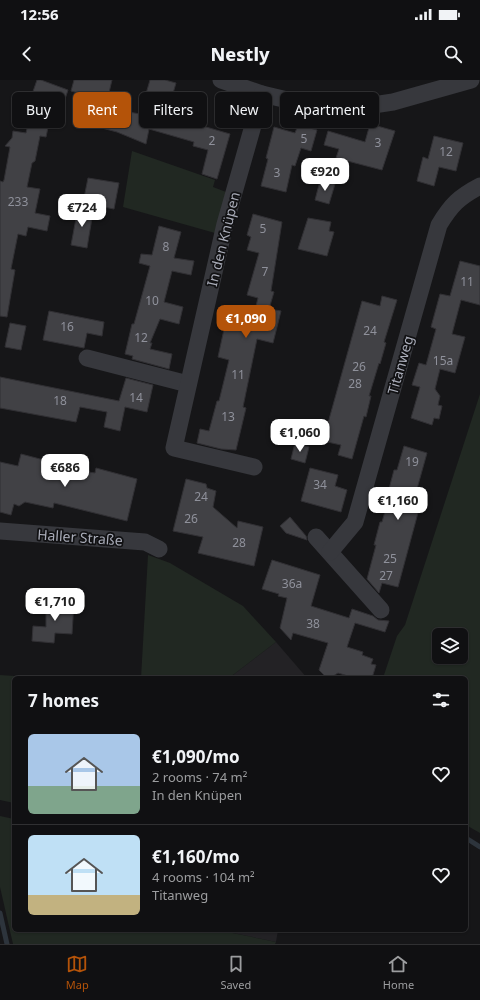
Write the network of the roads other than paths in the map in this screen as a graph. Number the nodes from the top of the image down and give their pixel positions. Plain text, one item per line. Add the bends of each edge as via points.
1 (221, 80) edge
2 (471, 80) edge
3 (479, 80) edge
4 (480, 85) edge
5 (256, 92) edge
6 (272, 96) edge
7 (252, 128) edge
8 (480, 186) edge
9 (87, 358) dead end
10 (188, 384) junction
11 (254, 467) dead end
12 (0, 531) edge
13 (316, 537) dead end
14 (159, 549) dead end
15 (330, 552) junction
16 (381, 610) dead end

1 - 5 street
2 - 6 street via 393,102 360,107 317,107
3 - 4 street
7 - 10 street, In den Knüpen via 225,224
8 - 15 street, Titanweg via 465,193 449,208 439,225 355,522
9 - 10 street
10 - 11 street, In den Knüpen via 174,448
12 - 14 street, Haller Straße via 145,542
13 - 15 street
15 - 16 street

